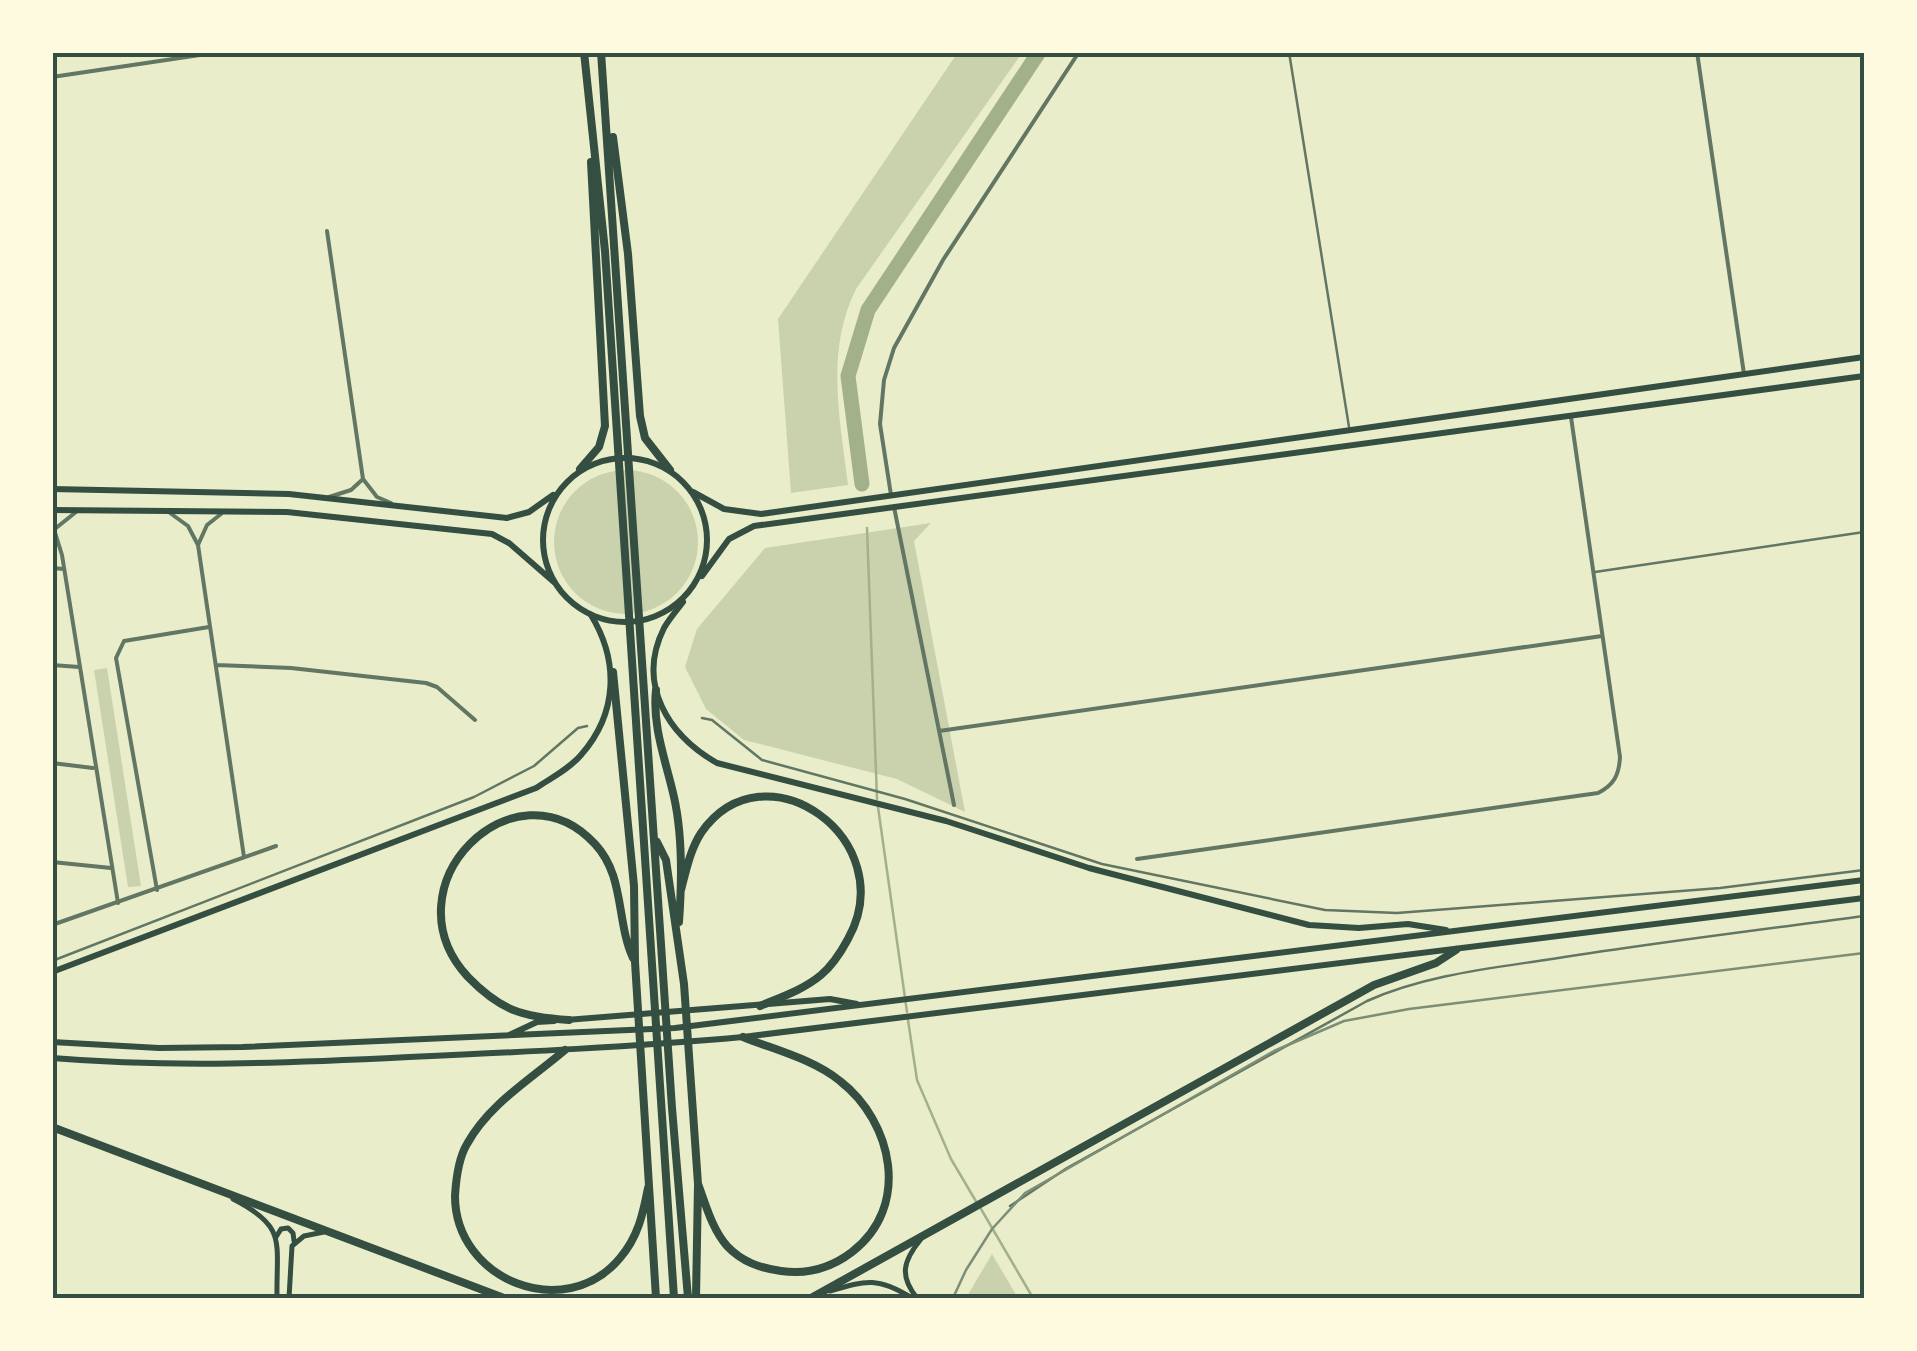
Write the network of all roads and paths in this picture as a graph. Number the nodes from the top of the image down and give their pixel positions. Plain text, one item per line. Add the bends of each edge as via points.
1 (220, 52) edge
2 (1079, 52) edge
3 (1289, 52) edge
4 (1697, 52) edge
5 (584, 54) edge
6 (602, 56) edge
7 (52, 77) edge
8 (606, 104) junction
9 (590, 114) junction
10 (328, 231) dead end
11 (609, 251) junction
12 (1864, 357) edge
13 (1744, 374) junction
14 (1864, 376) edge
15 (1571, 417) junction
16 (1350, 429) junction
17 (580, 469) junction
18 (670, 470) junction
19 (362, 479) junction
20 (52, 489) edge
21 (558, 490) junction
22 (693, 492) junction
23 (891, 495) junction
24 (330, 497) junction
25 (395, 505) junction
26 (894, 507) junction
27 (52, 510) edge
28 (79, 510) junction
29 (225, 512) junction
30 (170, 513) junction
31 (54, 526) edge
32 (1864, 532) edge
33 (198, 545) junction
34 (52, 568) edge
35 (64, 569) junction
36 (1593, 572) junction
37 (702, 576) junction
38 (555, 583) junction
39 (683, 602) junction
40 (591, 615) junction
41 (210, 627) junction
42 (1602, 636) junction
43 (52, 664) edge
44 (216, 665) junction
45 (79, 668) junction
46 (613, 672) junction
47 (656, 690) junction
48 (702, 718) dead end
49 (475, 720) dead end
50 (587, 726) dead end
51 (939, 731) junction
52 (52, 764) edge
53 (95, 768) junction
54 (639, 781) junction
55 (954, 805) dead end
56 (630, 820) junction
57 (653, 836) junction
58 (276, 846) dead end
59 (244, 857) junction
60 (1137, 859) dead end
61 (52, 862) edge
62 (111, 868) junction
63 (1864, 870) edge
64 (1864, 880) edge
65 (157, 890) junction
66 (682, 890) junction
67 (1864, 898) edge
68 (118, 902) junction
69 (1864, 916) edge
70 (52, 925) edge
71 (1457, 932) junction
72 (678, 938) junction
73 (1456, 950) junction
74 (52, 961) edge
75 (635, 962) junction
76 (52, 972) edge
77 (760, 1006) junction
78 (866, 1006) junction
79 (570, 1020) junction
80 (504, 1037) junction
81 (743, 1038) junction
82 (52, 1042) edge
83 (565, 1050) junction
84 (52, 1058) edge
85 (55, 1128) edge
86 (650, 1173) junction
87 (698, 1184) junction
88 (226, 1195) junction
89 (1010, 1206) dead end
90 (324, 1232) junction
91 (922, 1236) junction
92 (276, 1237) junction
93 (294, 1242) junction
94 (814, 1296) edge
95 (277, 1298) edge
96 (289, 1298) edge
97 (504, 1298) edge
98 (656, 1298) edge
99 (674, 1298) edge
100 (692, 1298) edge
101 (914, 1298) edge
102 (1806, 1298) edge
103 (1839, 1298) edge

1 - 7 street
2 - 23 street via 942,260 894,348 880,424
3 - 16 lane
4 - 13 street
5 - 9 highway
6 - 8 highway
8 - 11 highway
8 - 18 highway via 625,220 640,416 645,438
9 - 11 highway
9 - 17 highway via 605,426
10 - 19 street
11 - 54 highway
11 - 57 highway
12 - 13 main road
13 - 16 main road
14 - 15 main road
15 - 26 main road
15 - 36 street
16 - 23 main road
17 - 18 main road via 631,458
17 - 21 main road
18 - 22 main road
19 - 24 street
19 - 25 street
20 - 24 main road
21 - 25 main road via 519,517
21 - 38 main road via 543,543
22 - 23 main road via 724,509 761,514
22 - 37 main road via 706,535
24 - 25 main road
26 - 37 main road via 742,530
26 - 51 street
27 - 28 main road
28 - 30 main road
28 - 31 street
29 - 30 main road
29 - 33 street via 206,525
29 - 38 main road via 324,514 492,534
30 - 33 street
31 - 35 street
32 - 36 lane
33 - 41 street
34 - 35 street
35 - 45 street
36 - 42 street
37 - 39 main road
38 - 40 main road
39 - 40 main road via 655,618 623,623
39 - 47 main road via 664,629
40 - 46 main road
41 - 44 street
41 - 65 street via 124,642 116,658
42 - 51 street
42 - 60 street via 1620,758 1614,781 1598,793
43 - 45 street
44 - 49 street via 426,684
44 - 59 street
45 - 53 street
46 - 56 highway
46 - 76 main road via 590,742 536,788
47 - 66 highway
47 - 71 main road via 678,735 716,763 1309,924 1408,924
48 - 63 lane via 762,760 1102,864 1325,910 1397,913
50 - 74 lane via 534,766 474,797
51 - 55 street
52 - 53 street
53 - 62 street
54 - 56 highway
54 - 99 highway
56 - 75 highway
57 - 72 highway via 666,860
57 - 100 highway
58 - 59 street
59 - 65 street
61 - 62 street
62 - 68 street
64 - 71 main road
65 - 68 street
66 - 72 highway
66 - 77 highway via 699,836 738,802 796,801 842,834 862,888 854,929 821,975
67 - 73 main road
68 - 70 street
69 - 89 lane via 1568,956 1396,988 1067,1168
71 - 78 main road
72 - 87 highway
73 - 81 main road
73 - 91 highway via 1374,984
75 - 79 highway via 624,940 617,887 596,844 553,819 507,819 484,830 454,861 442,891 444,936 455,963 504,1008
75 - 86 highway
77 - 78 main road via 830,999
77 - 79 main road
78 - 80 main road via 675,1028
79 - 80 main road via 537,1022
80 - 82 main road via 226,1047
81 - 83 main road
81 - 87 highway via 814,1064 862,1102 886,1148 890,1171 882,1214 864,1243 839,1262 810,1272 767,1269 726,1245
83 - 84 main road via 220,1065
83 - 86 highway via 505,1098 465,1147 455,1203 475,1256 518,1286 562,1290 591,1280 620,1258 640,1227
85 - 88 highway
86 - 98 highway
87 - 100 highway
88 - 90 highway
88 - 92 main road via 264,1215
90 - 93 main road
90 - 97 highway
91 - 94 highway
91 - 101 main road via 904,1266
92 - 93 main road via 288,1228
92 - 95 main road
93 - 96 main road
94 - 101 main road via 868,1280
102 - 103 street

